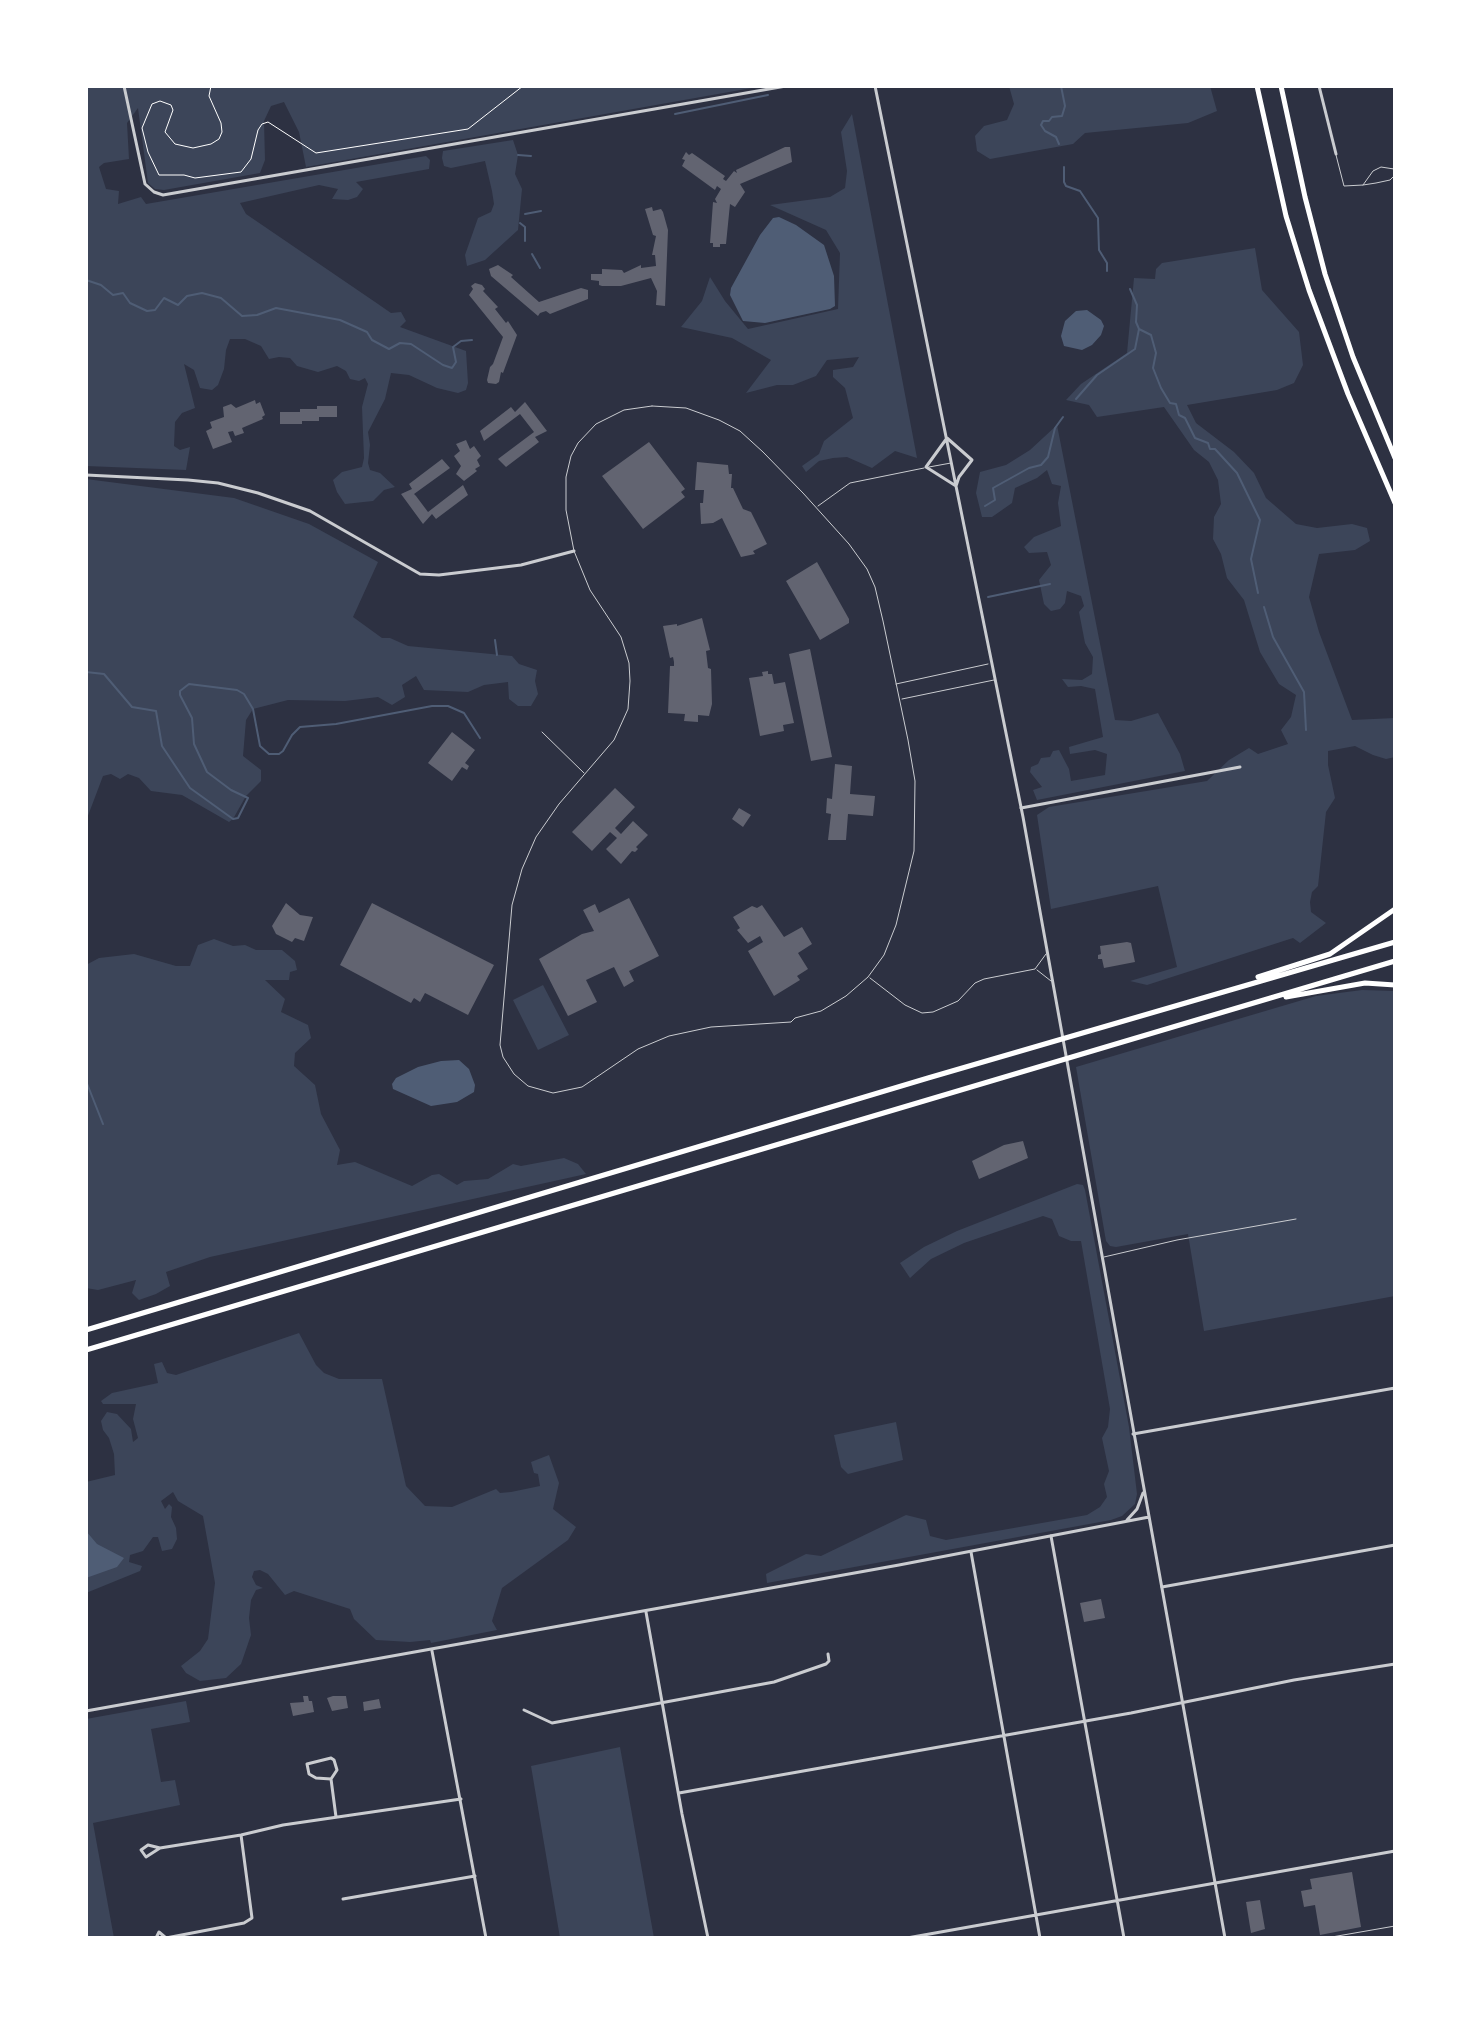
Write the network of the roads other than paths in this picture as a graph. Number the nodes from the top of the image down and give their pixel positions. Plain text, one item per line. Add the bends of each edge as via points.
1 (124, 86) edge
2 (786, 86) edge
3 (875, 86) edge
4 (1257, 86) edge
5 (1281, 86) edge
6 (1319, 86) edge
7 (1336, 154) joint
8 (1363, 185) junction
9 (947, 438) junction
10 (1395, 458) edge
11 (952, 463) junction
12 (926, 467) junction
13 (86, 475) edge
14 (956, 486) junction
15 (1395, 503) edge
16 (816, 508) junction
17 (574, 551) junction
18 (991, 663) junction
19 (994, 680) junction
20 (896, 684) junction
21 (900, 700) junction
22 (542, 732) dead end
23 (1240, 767) dead end
24 (586, 774) junction
25 (1021, 808) junction
26 (1395, 909) edge
27 (1395, 942) edge
28 (1047, 952) junction
29 (1395, 961) edge
30 (1035, 969) junction
31 (868, 977) junction
32 (1052, 982) junction
33 (1395, 985) edge
34 (1234, 988) junction
35 (1254, 1004) junction
36 (1296, 1219) dead end
37 (1101, 1257) junction
38 (86, 1330) edge
39 (86, 1350) edge
40 (1395, 1388) edge
41 (1133, 1434) junction
42 (1144, 1489) junction
43 (1149, 1517) junction
44 (1125, 1521) junction
45 (1051, 1536) junction
46 (1395, 1545) edge
47 (971, 1551) junction
48 (1162, 1587) junction
49 (645, 1610) junction
50 (431, 1649) junction
51 (828, 1654) dead end
52 (1395, 1664) edge
53 (663, 1702) junction
54 (1183, 1702) junction
55 (524, 1710) dead end
56 (86, 1711) edge
57 (1085, 1721) junction
58 (1005, 1735) junction
59 (331, 1779) junction
60 (679, 1793) junction
61 (461, 1799) junction
62 (336, 1817) junction
63 (241, 1835) junction
64 (160, 1848) dead end
65 (1395, 1851) edge
66 (475, 1876) junction
67 (1215, 1884) junction
68 (343, 1899) dead end
69 (1117, 1901) junction
70 (1036, 1915) junction
71 (1395, 1926) edge
72 (210, 1930) junction
73 (156, 1938) edge
74 (166, 1938) edge
75 (211, 1938) edge
76 (486, 1938) edge
77 (708, 1938) edge
78 (907, 1938) edge
79 (1040, 1938) edge
80 (1124, 1938) edge
81 (1225, 1938) edge
82 (1326, 1938) edge

1 - 2 street via 145,184 163,195
3 - 9 street
4 - 15 highway via 1286,216 1309,290
5 - 10 highway via 1325,274
6 - 7 street
7 - 8 lane via 1344,186
8 - 8 lane via 1373,171 1394,169 1390,180
9 - 11 street
9 - 12 street
9 - 14 street via 972,460
11 - 12 lane
11 - 14 street
12 - 14 street
12 - 16 lane via 850,483
13 - 17 street via 218,483 258,493 310,511 420,574 521,565
14 - 18 street
16 - 17 lane via 729,425 686,408 635,408 602,419 571,456 565,502
16 - 20 lane via 867,569
17 - 24 lane via 590,590 621,637 630,674 623,723
18 - 19 street
18 - 20 lane
19 - 21 lane
19 - 25 street
20 - 21 lane
21 - 31 lane via 915,781 914,851 896,925
22 - 24 lane
23 - 25 street
24 - 31 lane via 536,837 512,905 499,1038 508,1067 528,1086 553,1093 574,1091 645,1045 702,1028 791,1022 836,1003
25 - 28 street
26 - 34 highway via 1330,954
27 - 34 highway
28 - 30 lane
28 - 32 street
29 - 35 highway
30 - 31 lane via 984,979 958,1001 922,1013
30 - 32 lane
32 - 37 street
33 - 35 highway via 1365,983
34 - 38 highway
35 - 39 highway
36 - 37 lane
37 - 41 street
40 - 41 street
41 - 42 street
42 - 43 street
42 - 44 street via 1137,1509
43 - 44 street
43 - 48 street
44 - 45 street
45 - 47 street
45 - 57 street
46 - 48 street
47 - 49 street
47 - 58 street
48 - 54 street
49 - 50 street
49 - 53 street
50 - 56 street
50 - 61 street
51 - 53 street via 826,1664 774,1682
52 - 54 street
53 - 55 street via 552,1723
53 - 60 street
54 - 57 street
54 - 67 street
57 - 58 street
57 - 69 street
58 - 60 street
58 - 70 street
59 - 59 street via 337,1770 334,1760 307,1764 311,1776
59 - 62 street
60 - 77 street
61 - 62 street
61 - 66 street
62 - 63 street
63 - 64 street
63 - 72 street via 252,1918
65 - 67 street
66 - 68 street
66 - 76 street
67 - 69 street
67 - 81 street
69 - 70 street
69 - 80 street
70 - 78 street
70 - 79 street
71 - 82 lane
72 - 74 street
72 - 75 street
73 - 74 street via 159,1932

